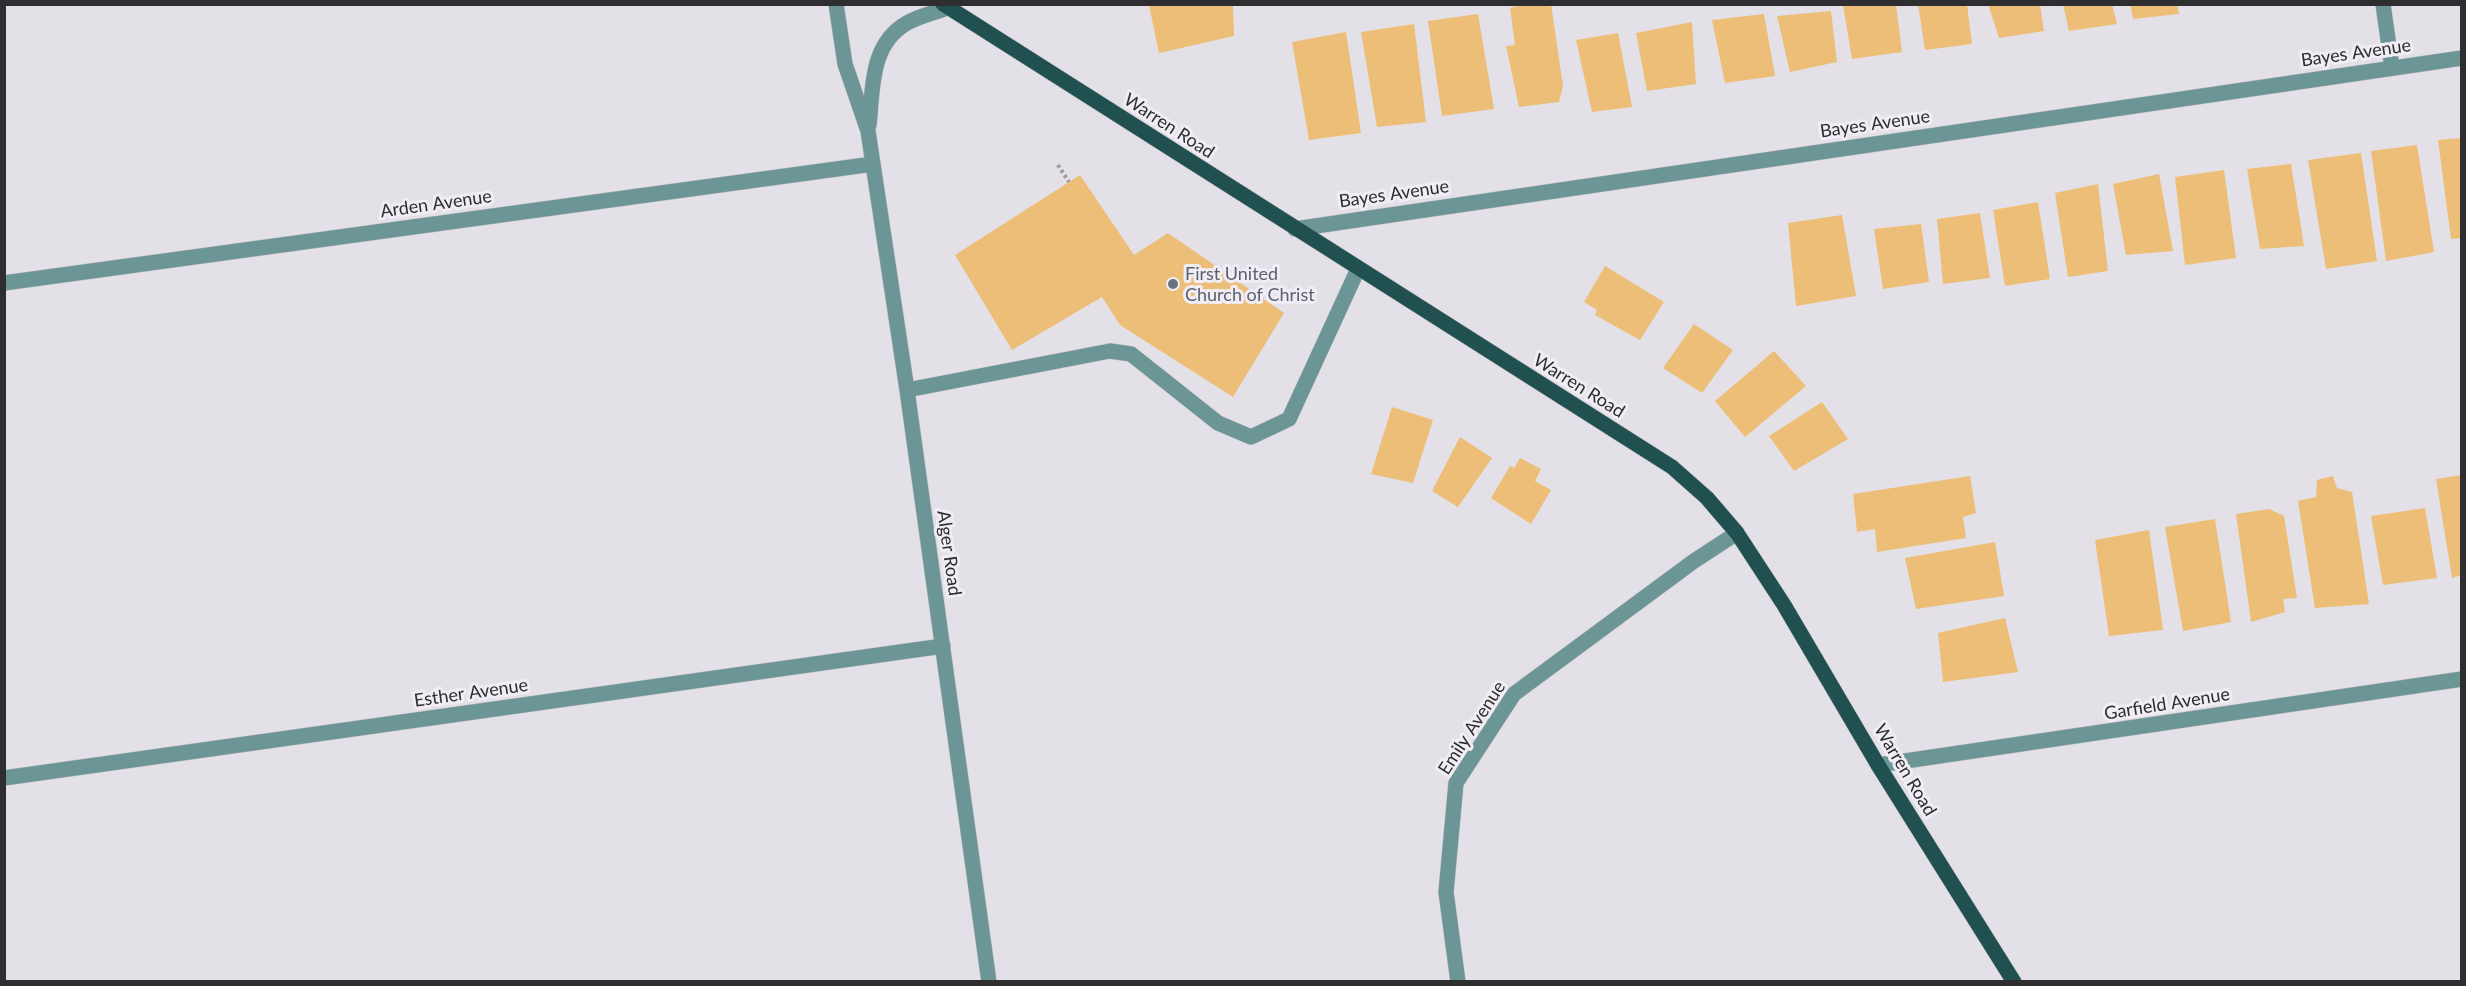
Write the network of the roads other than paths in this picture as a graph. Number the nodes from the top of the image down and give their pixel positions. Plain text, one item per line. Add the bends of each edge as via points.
1 (836, 4) edge
2 (2384, 4) edge
3 (945, 6) edge
4 (2462, 58) edge
5 (2392, 68) junction
6 (868, 130) junction
7 (873, 164) junction
8 (1294, 229) junction
9 (1358, 269) junction
10 (4, 283) edge
11 (907, 390) junction
12 (1737, 533) junction
13 (943, 646) junction
14 (2462, 679) edge
15 (1878, 765) junction
16 (4, 778) edge
17 (989, 981) edge
18 (1458, 981) edge
19 (2014, 981) edge

1 - 6 street, Alger Road via 845,64
2 - 5 street
3 - 6 street, Alger Road via 907,23 891,34 882,47 876,64
3 - 8 main road, Warren Road
4 - 5 street, Bayes Avenue
5 - 8 street, Bayes Avenue
6 - 7 street, Alger Road
7 - 10 street, Arden Avenue
7 - 11 street, Alger Road
8 - 9 main road, Warren Road
9 - 11 street via 1289,419 1251,437 1218,423 1131,354 1110,351
9 - 12 main road, Warren Road via 1672,467 1707,498
11 - 13 street, Alger Road
12 - 15 main road, Warren Road
12 - 18 street, Emily Avenue via 1514,694 1456,783 1446,892
13 - 16 street, Esther Avenue
13 - 17 street, Alger Road
14 - 15 street, Garfield Avenue
15 - 19 main road, Warren Road

